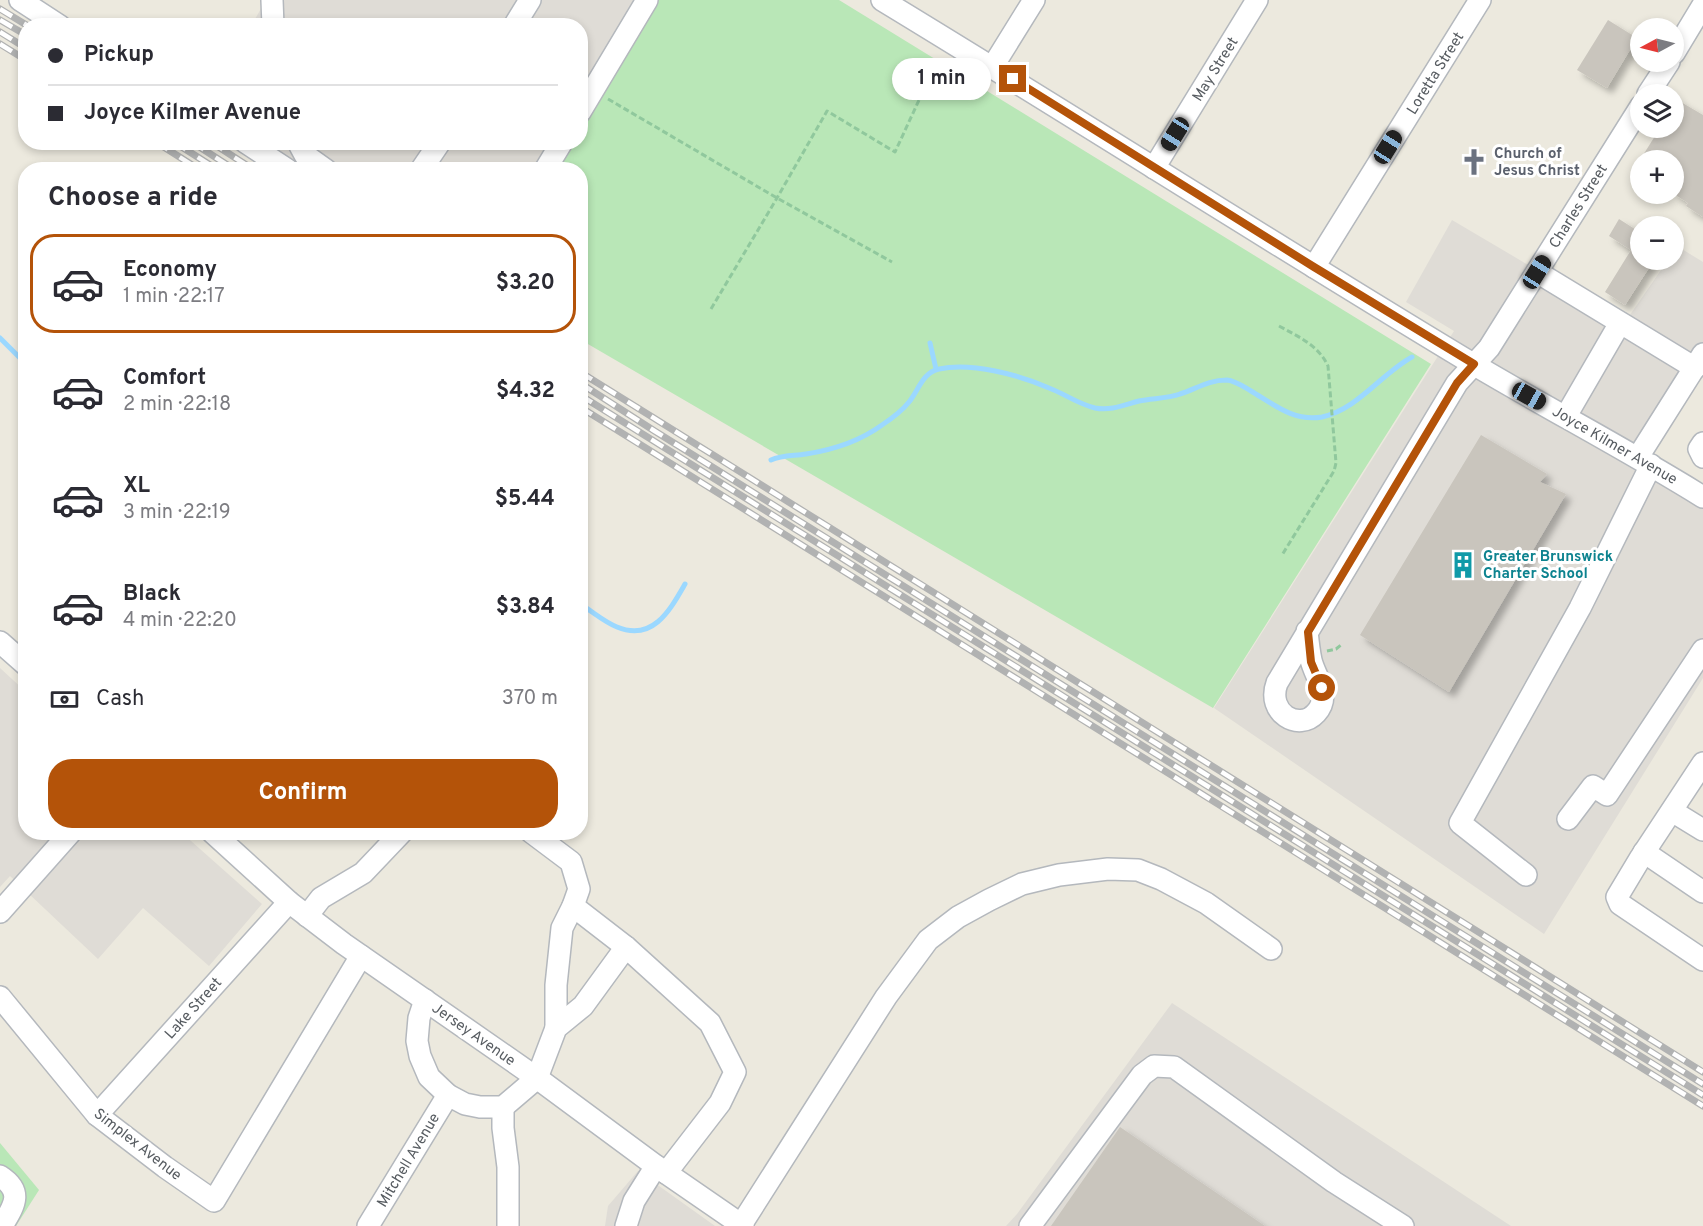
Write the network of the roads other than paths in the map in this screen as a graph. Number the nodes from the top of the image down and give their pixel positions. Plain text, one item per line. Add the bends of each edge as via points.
1 (272, 0) edge
2 (530, 0) edge
3 (647, 0) edge
4 (882, 0) edge
5 (1034, 0) edge
6 (1257, 0) edge
7 (1480, 0) edge
8 (29, 2) edge
9 (1703, 5) edge
10 (50, 18) edge
11 (273, 18) edge
12 (519, 18) edge
13 (1684, 36) edge
14 (993, 66) junction
15 (588, 99) edge
16 (1630, 124) edge
17 (257, 150) edge
18 (302, 150) edge
19 (276, 162) edge
20 (315, 162) edge
21 (1154, 168) junction
22 (1314, 267) junction
23 (1537, 272) junction
24 (1620, 323) junction
25 (1699, 361) edge
26 (1474, 364) junction
27 (1566, 416) junction
28 (1703, 443) edge
29 (1703, 457) edge
30 (1645, 461) junction
31 (1703, 497) edge
32 (1308, 632) dead end
33 (0, 642) edge
34 (1703, 650) edge
35 (18, 658) edge
36 (1703, 763) edge
37 (1697, 784) edge
38 (1672, 811) junction
39 (1568, 819) dead end
40 (1703, 830) edge
41 (64, 840) edge
42 (221, 840) edge
43 (394, 840) edge
44 (542, 840) edge
45 (1644, 852) junction
46 (1526, 875) dead end
47 (1703, 892) edge
48 (289, 902) junction
49 (573, 906) junction
50 (0, 912) edge
51 (307, 916) junction
52 (626, 947) junction
53 (1271, 949) dead end
54 (361, 956) junction
55 (1703, 960) edge
56 (0, 997) edge
57 (425, 1000) junction
58 (556, 1028) junction
59 (537, 1078) junction
60 (448, 1095) junction
61 (503, 1107) junction
62 (98, 1115) junction
63 (661, 1170) junction
64 (0, 1176) edge
65 (742, 1225) edge
66 (2, 1226) edge
67 (368, 1226) edge
68 (508, 1226) edge
69 (626, 1226) edge
70 (1030, 1226) edge
71 (1403, 1226) edge

1 - 11 street
2 - 12 street
3 - 15 street
4 - 14 street, Joyce Kilmer Avenue
5 - 14 street
6 - 21 street, May Street
7 - 22 street, Loretta Street
8 - 10 street
9 - 13 street
14 - 21 street, Joyce Kilmer Avenue
16 - 23 street, Charles Street
17 - 19 street
18 - 20 street
21 - 22 street, Joyce Kilmer Avenue
22 - 26 street, Joyce Kilmer Avenue
23 - 24 street
23 - 26 street, Charles Street via 1489,348
24 - 25 street
24 - 27 street
25 - 30 street
26 - 27 street, Joyce Kilmer Avenue
26 - 32 street, Charles Street via 1457,383
27 - 30 street, Joyce Kilmer Avenue
28 - 29 street
30 - 31 street, Joyce Kilmer Avenue
30 - 46 street via 1580,608 1460,823
33 - 35 street
34 - 39 street via 1607,795 1593,786
36 - 37 street
37 - 38 street
38 - 40 street
38 - 45 street
41 - 50 street
42 - 48 street, Jersey Avenue
43 - 51 street via 363,873 321,898
44 - 49 street via 571,862 579,889
45 - 47 street
45 - 55 street via 1617,897 1620,904
48 - 51 street, Jersey Avenue
48 - 62 street, Lake Street
49 - 52 street
49 - 58 street via 562,928
51 - 54 street, Jersey Avenue
52 - 58 street via 583,1006
52 - 63 street via 710,1023 735,1072 720,1103
53 - 65 street via 1206,903 1138,870 1059,874 1022,884 989,900 928,940 886,997
54 - 57 street, Jersey Avenue
54 - 62 street, Simplex Avenue via 214,1201
56 - 62 street, Simplex Avenue
57 - 59 street, Jersey Avenue
57 - 60 street via 417,1033 420,1056 429,1077
58 - 59 street
59 - 61 street
59 - 63 street, Jersey Avenue
60 - 61 street via 473,1106
60 - 67 street, Mitchell Avenue
61 - 68 street
63 - 65 street, Jersey Avenue
63 - 69 street via 634,1201
64 - 66 street via 15,1196 15,1206
70 - 71 street via 1142,1076 1154,1066 1174,1068

